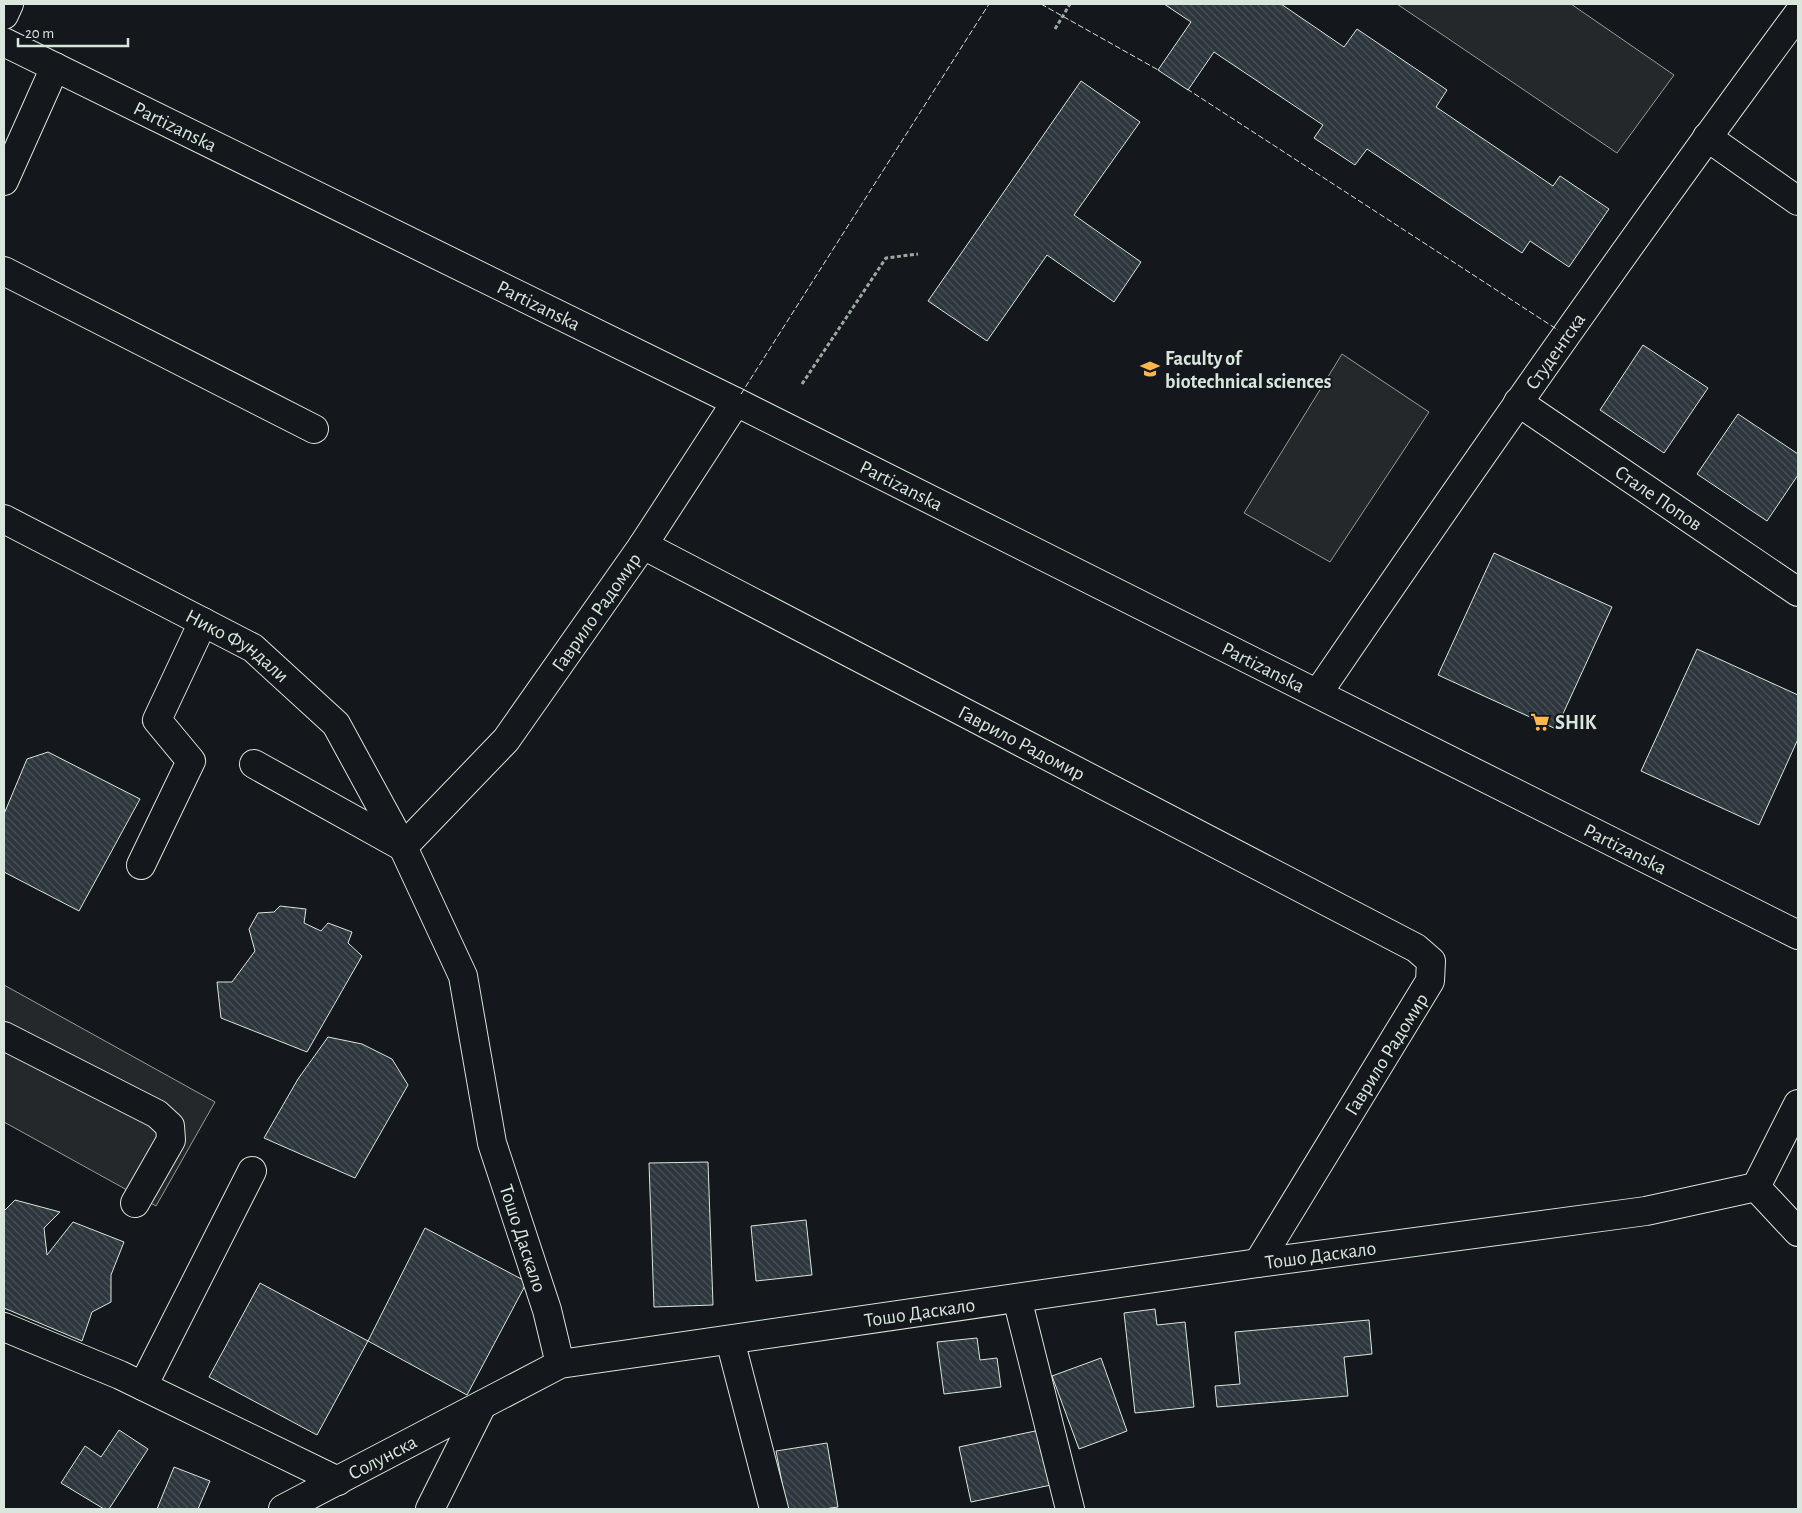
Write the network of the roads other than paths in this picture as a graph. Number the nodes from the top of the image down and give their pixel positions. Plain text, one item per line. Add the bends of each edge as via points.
1 (9, 4) edge
2 (1798, 14) edge
3 (4, 15) edge
4 (4, 42) edge
5 (55, 67) junction
6 (1707, 137) junction
7 (4, 181) edge
8 (1798, 201) edge
9 (4, 272) edge
10 (736, 402) junction
11 (1518, 402) junction
12 (314, 429) dead end
13 (4, 519) edge
14 (643, 545) junction
15 (1798, 592) edge
16 (204, 622) junction
17 (1318, 693) junction
18 (254, 764) dead end
19 (403, 847) junction
20 (141, 865) dead end
21 (1798, 935) edge
22 (4, 1036) edge
23 (1798, 1104) edge
24 (252, 1171) dead end
25 (1756, 1187) junction
26 (135, 1203) dead end
27 (1798, 1232) edge
28 (1258, 1263) junction
29 (1017, 1298) junction
30 (4, 1327) edge
31 (730, 1340) junction
32 (560, 1364) junction
33 (143, 1386) junction
34 (482, 1405) junction
35 (338, 1481) junction
36 (283, 1509) edge
37 (430, 1509) edge
38 (774, 1509) edge
39 (1070, 1509) edge

1 - 3 street
2 - 6 street, Студентска
4 - 5 street, Partizanska
5 - 7 street
5 - 10 street, Partizanska
6 - 8 street
6 - 11 street, Студентска
9 - 12 street
10 - 14 street
10 - 17 street, Partizanska
11 - 15 street, Стале Попов
11 - 17 street, Студентска
13 - 16 street, Нико Фундали
14 - 19 street, Гаврило Радомир via 506,740
14 - 28 street, Гаврило Радомир via 1416,948 1431,960 1430,981
16 - 19 street, Нико Фундали via 253,648 336,724
16 - 20 street via 157,720 191,761
17 - 21 street, Partizanska
18 - 19 street
19 - 32 street, Тошо Даскало via 463,976 492,1143 547,1310
22 - 26 street via 157,1114 170,1126 171,1140
23 - 25 street
24 - 33 street
25 - 27 street
25 - 28 street, Тошо Даскало via 1646,1211
28 - 29 street, Тошо Даскало
29 - 31 street, Тошо Даскало
29 - 39 street
30 - 33 street
31 - 32 street, Тошо Даскало
31 - 38 street
32 - 34 street, Солунска
33 - 35 street
34 - 35 street, Солунска
34 - 37 street
35 - 36 street, Солунска

